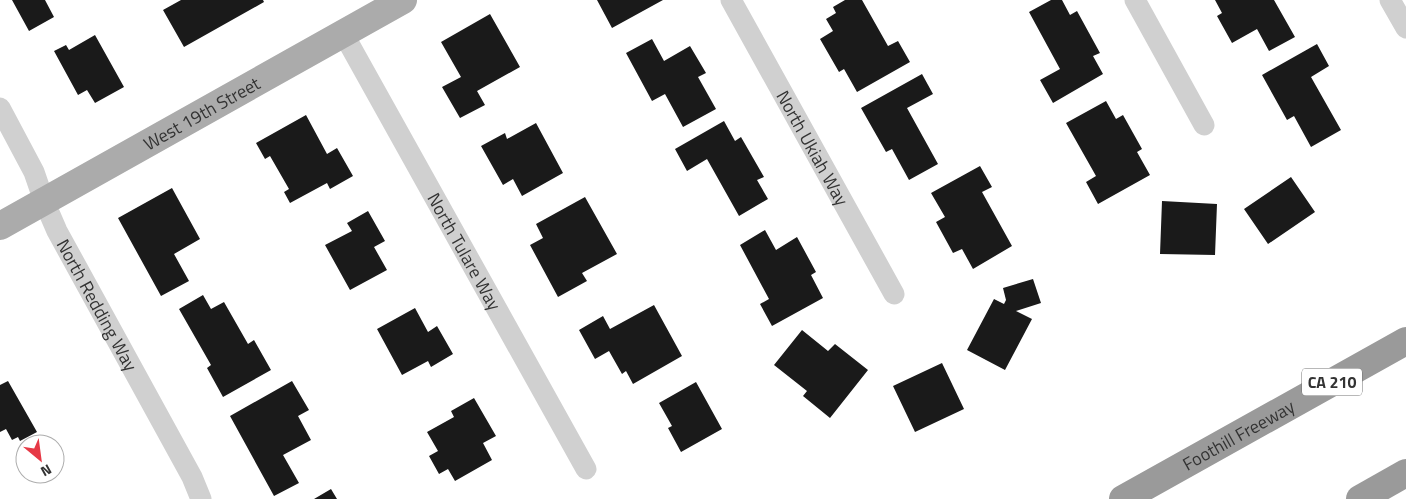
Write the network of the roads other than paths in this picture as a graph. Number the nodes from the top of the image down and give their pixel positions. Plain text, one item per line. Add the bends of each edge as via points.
1 (404, 0) edge
2 (731, 0) edge
3 (1135, 0) edge
4 (1390, 0) edge
5 (1406, 28) edge
6 (343, 33) junction
7 (0, 108) edge
8 (1204, 125) dead end
9 (44, 201) junction
10 (0, 226) edge
11 (894, 294) dead end
12 (1406, 341) edge
13 (586, 469) dead end
14 (1406, 473) edge
15 (201, 499) edge
16 (1123, 499) edge
17 (1360, 499) edge

1 - 6 main road, West 19th Street
2 - 11 street, North Ukiah Way
3 - 8 street
4 - 5 street
6 - 9 main road, West 19th Street
6 - 13 street, North Tulare Way
7 - 9 street, North Redding Way via 34,172
9 - 10 main road, West 19th Street
9 - 15 street, North Redding Way
12 - 16 highway, Foothill Freeway / CA 210
14 - 17 highway

